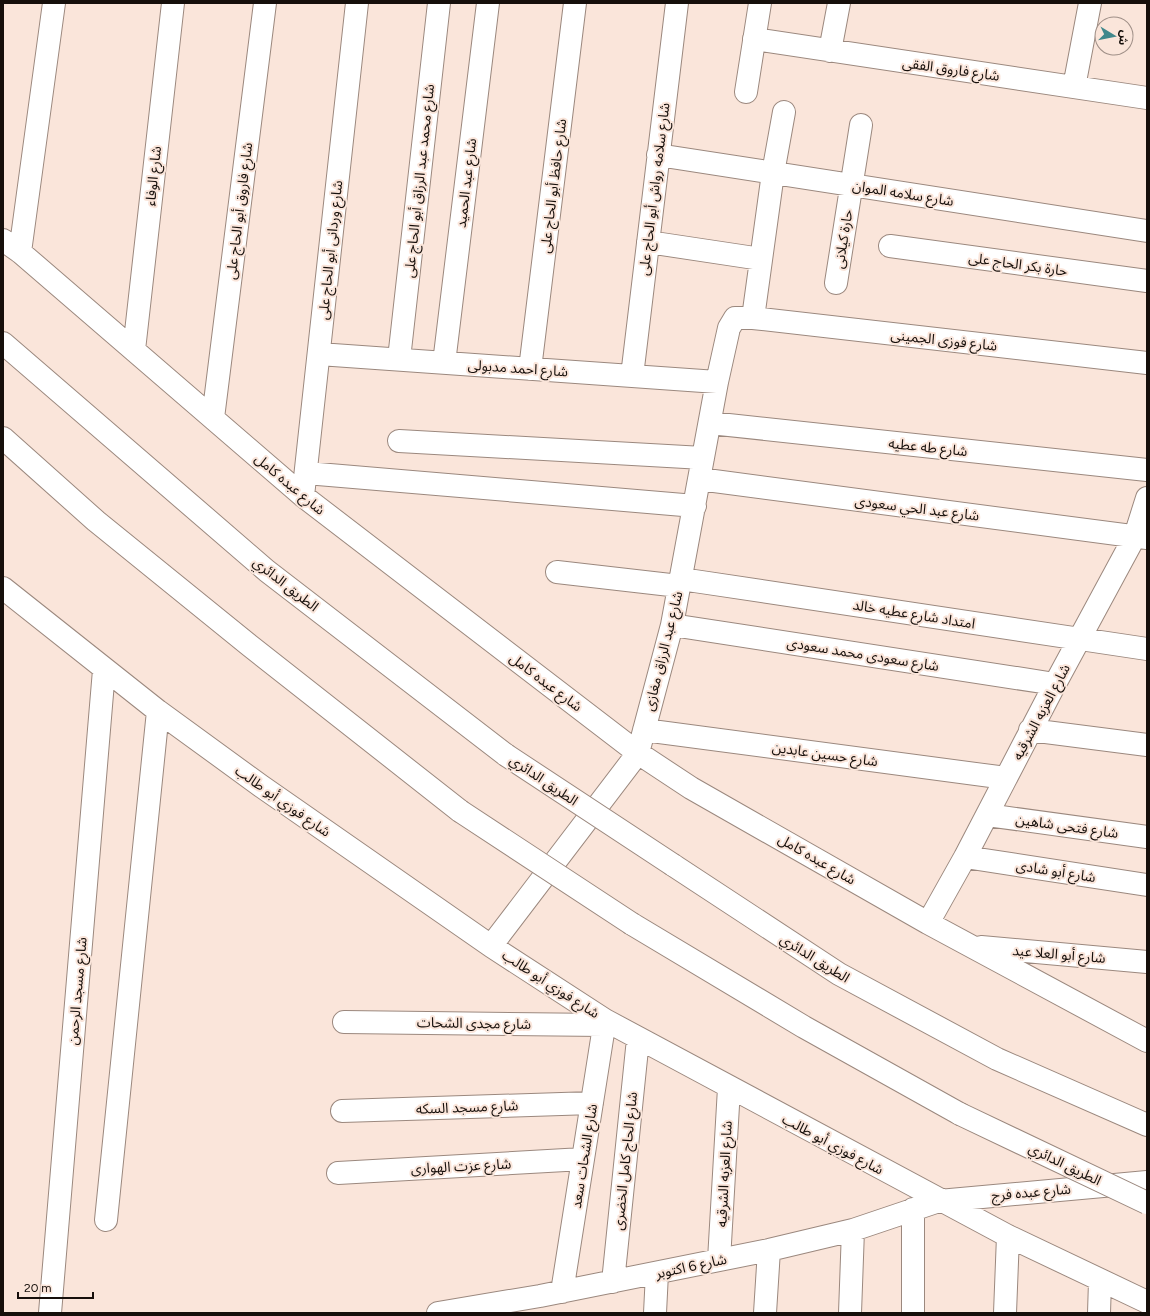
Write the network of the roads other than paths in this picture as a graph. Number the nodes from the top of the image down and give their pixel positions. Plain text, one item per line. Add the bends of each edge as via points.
1 (54, 3) edge
2 (173, 3) edge
3 (265, 3) edge
4 (357, 3) edge
5 (439, 3) edge
6 (488, 3) edge
7 (576, 3) edge
8 (677, 3) edge
9 (760, 3) edge
10 (839, 3) edge
11 (1090, 3) edge
12 (754, 39) junction
13 (830, 51) junction
14 (1074, 87) junction
15 (746, 92) dead end
16 (1147, 98) edge
17 (784, 112) dead end
18 (861, 125) dead end
19 (658, 155) junction
20 (774, 173) junction
21 (852, 185) junction
22 (1147, 231) edge
23 (648, 242) junction
24 (12, 246) edge
25 (890, 246) dead end
26 (761, 258) junction
27 (1147, 281) edge
28 (836, 283) dead end
29 (747, 318) junction
30 (3, 343) edge
31 (134, 350) junction
32 (319, 354) junction
33 (399, 359) junction
34 (444, 363) junction
35 (1147, 363) edge
36 (530, 369) junction
37 (632, 376) junction
38 (717, 382) junction
39 (213, 418) junction
40 (710, 423) junction
41 (3, 438) edge
42 (399, 440) dead end
43 (703, 458) junction
44 (1147, 470) edge
45 (306, 473) junction
46 (699, 479) junction
47 (303, 496) junction
48 (1147, 498) edge
49 (695, 506) junction
50 (1141, 537) edge
51 (557, 572) dead end
52 (680, 582) junction
53 (3, 588) edge
54 (672, 625) junction
55 (1079, 640) junction
56 (1147, 649) edge
57 (104, 670) junction
58 (1055, 684) junction
59 (158, 711) junction
60 (644, 730) junction
61 (1030, 730) junction
62 (1147, 745) edge
63 (638, 753) junction
64 (1006, 778) junction
65 (987, 815) junction
66 (1147, 837) edge
67 (965, 856) junction
68 (1147, 884) edge
69 (928, 923) junction
70 (491, 946) junction
71 (971, 946) junction
72 (1147, 962) edge
73 (344, 1022) dead end
74 (604, 1022) junction
75 (638, 1039) junction
76 (1147, 1041) edge
77 (729, 1088) junction
78 (592, 1103) junction
79 (342, 1111) dead end
80 (1147, 1125) edge
81 (583, 1159) junction
82 (338, 1173) dead end
83 (1147, 1182) edge
84 (939, 1201) junction
85 (1147, 1203) edge
86 (913, 1209) junction
87 (106, 1220) dead end
88 (853, 1230) junction
89 (1008, 1236) junction
90 (769, 1250) junction
91 (719, 1260) junction
92 (657, 1273) junction
93 (1100, 1281) junction
94 (613, 1282) junction
95 (562, 1292) junction
96 (1147, 1302) edge
97 (540, 1305) edge
98 (468, 1311) edge
99 (50, 1313) edge
100 (438, 1313) edge
101 (655, 1313) edge
102 (765, 1313) edge
103 (850, 1313) edge
104 (913, 1313) edge
105 (1005, 1313) edge
106 (1099, 1313) edge

1 - 24 main road
2 - 31 main road, شارع الوفاء
3 - 39 main road, شارع فاروق أبو الحاج على
4 - 32 main road, شارع وردانى أبو الحاج على
5 - 33 main road, شارع محمد عبد الرزاق أبو الحاج على
6 - 34 main road, شارع عبد الحميد
7 - 36 main road, شارع حافظ أبو الحاج على
8 - 19 main road, شارع سلامه رواش أبو الحاج على
9 - 12 main road
10 - 13 main road
11 - 14 main road
12 - 13 main road, شارع فاروق الفقى
12 - 15 main road
13 - 14 main road, شارع فاروق الفقى
14 - 16 main road, شارع فاروق الفقى
17 - 20 main road
18 - 21 main road, حارة كيلانى
19 - 20 main road, شارع سلامه الموان
19 - 23 main road, شارع سلامه رواش أبو الحاج على
20 - 21 main road, شارع سلامه الموان
20 - 26 main road
21 - 22 main road, شارع سلامه الموان
21 - 28 main road, حارة كيلانى
23 - 26 main road
23 - 37 main road, شارع سلامه رواش أبو الحاج على
24 - 31 main road, شارع عبده كامل
25 - 27 main road, حارة بكر الحاج على
26 - 29 main road
29 - 35 main road, شارع فوزى الجمينى
29 - 38 main road, شارع عبد الرزاق مغازى via 735,318 731,322
30 - 80 main road, الطريق الدائري, bridge via 267,571 506,755 839,974 997,1059
31 - 39 main road, شارع عبده كامل
32 - 33 main road, شارع احمد مدبولى
32 - 45 main road, شارع وردانى أبو الحاج على
33 - 34 main road, شارع احمد مدبولى
34 - 36 main road, شارع احمد مدبولى
36 - 37 main road, شارع احمد مدبولى
37 - 38 main road, شارع احمد مدبولى
38 - 40 main road, شارع عبد الرزاق مغازى
39 - 47 main road, شارع عبده كامل
40 - 43 main road, شارع عبد الرزاق مغازى
40 - 44 main road, شارع طه عطيه
41 - 85 main road, الطريق الدائري, bridge via 102,526 460,811 632,924 804,1027 960,1114
42 - 43 main road
43 - 46 main road, شارع عبد الرزاق مغازى
45 - 47 main road, شارع وردانى أبو الحاج على
45 - 49 main road
46 - 49 main road, شارع عبد الرزاق مغازى
46 - 50 main road, شارع عبد الحي سعودى
47 - 63 main road, شارع عبده كامل
48 - 50 main road, شارع العزبه الشرقيه
49 - 52 main road, شارع عبد الرزاق مغازى
50 - 55 main road, شارع العزبه الشرقيه
51 - 52 main road, امتداد شارع عطيه خالد
52 - 54 main road, شارع عبد الرزاق مغازى
52 - 55 main road, امتداد شارع عطيه خالد
53 - 57 main road, شارع فوزي أبو طالب
54 - 58 main road, شارع سعودى محمد سعودى
54 - 60 main road, شارع عبد الرزاق مغازى
55 - 56 main road, امتداد شارع عطيه خالد
55 - 58 main road, شارع العزبه الشرقيه
57 - 59 main road, شارع فوزي أبو طالب
57 - 99 main road, شارع مسجد الرحمن
58 - 61 main road, شارع العزبه الشرقيه
59 - 70 main road, شارع فوزي أبو طالب
59 - 87 main road
60 - 63 main road, شارع عبد الرزاق مغازى
60 - 64 main road, شارع حسين عابدين
61 - 62 main road
61 - 64 main road, شارع العزبه الشرقيه
63 - 69 main road, شارع عبده كامل via 692,788
63 - 70 main road, شارع عبد الرزاق مغازى
64 - 65 main road, شارع العزبه الشرقيه
65 - 66 main road, شارع فتحى شاهين
65 - 67 main road, شارع العزبه الشرقيه
67 - 68 main road, شارع أبو شادى
67 - 69 main road, شارع العزبه الشرقيه
69 - 71 main road, شارع عبده كامل
70 - 74 main road, شارع فوزي أبو طالب
71 - 72 main road, شارع أبو العلا عيد
71 - 76 main road, شارع عبده كامل
73 - 74 main road, شارع مجدى الشحات
74 - 75 main road, شارع فوزي أبو طالب
74 - 78 main road, شارع الشحات سعد
75 - 77 main road, شارع فوزي أبو طالب
75 - 94 main road, شارع الحاج كامل الخضرى
77 - 84 main road, شارع فوزي أبو طالب
77 - 91 main road, شارع العزبه الشرقيه
78 - 79 main road, شارع مسجد السكه
78 - 81 main road, شارع الشحات سعد
81 - 82 main road, شارع عزت الهوارى
81 - 95 main road, شارع الشحات سعد
83 - 84 main road, شارع عبده فرج
84 - 86 main road, شارع 6 اكتوبر
84 - 89 main road, شارع فوزي أبو طالب
86 - 88 main road, شارع 6 اكتوبر
86 - 104 main road
88 - 90 main road, شارع 6 اكتوبر
88 - 103 main road
89 - 93 main road, شارع فوزي أبو طالب
89 - 105 main road
90 - 91 main road, شارع 6 اكتوبر
90 - 102 main road
91 - 92 main road, شارع 6 اكتوبر
92 - 94 main road, شارع 6 اكتوبر
92 - 101 main road
93 - 96 main road, شارع فوزي أبو طالب
93 - 106 main road
94 - 95 main road, شارع 6 اكتوبر
95 - 97 main road, شارع 6 اكتوبر
97 - 98 main road, شارع 6 اكتوبر
98 - 100 main road, شارع 6 اكتوبر

